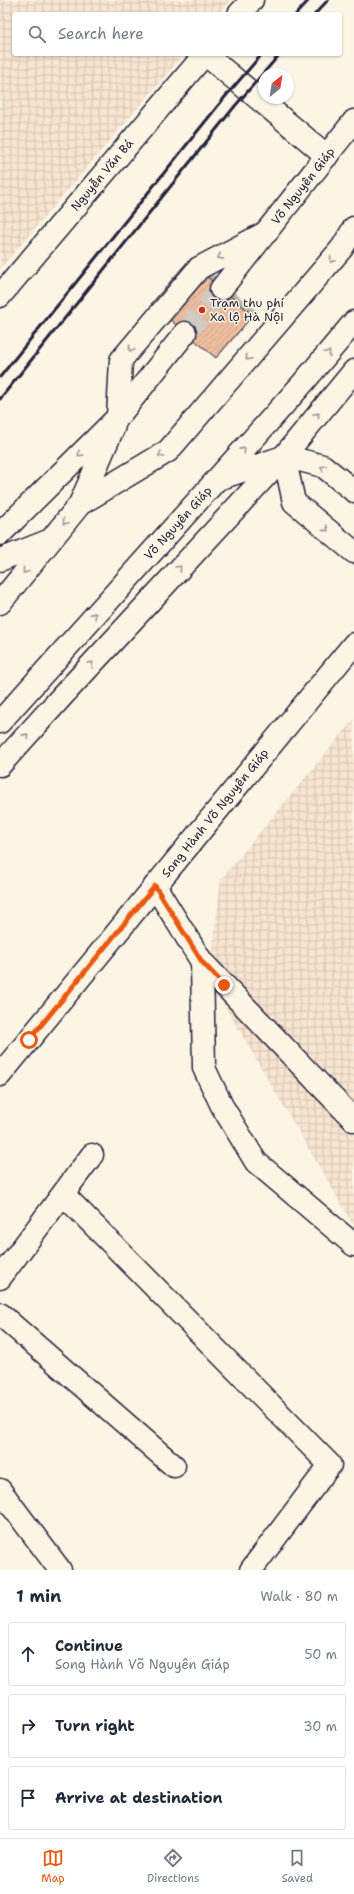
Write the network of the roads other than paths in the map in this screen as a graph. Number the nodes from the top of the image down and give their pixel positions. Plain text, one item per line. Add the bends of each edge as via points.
1 (252, 0) edge
2 (242, 12) edge
3 (203, 56) edge
4 (207, 56) edge
5 (354, 121) edge
6 (327, 156) junction
7 (354, 228) edge
8 (267, 232) junction
9 (221, 289) tunnel mouth
10 (0, 296) edge
11 (354, 322) edge
12 (185, 333) tunnel mouth
13 (354, 370) edge
14 (299, 387) junction
15 (118, 416) junction
16 (284, 456) junction
17 (217, 479) junction
18 (354, 491) edge
19 (80, 504) junction
20 (0, 534) edge
21 (50, 540) junction
22 (354, 552) edge
23 (0, 560) edge
24 (0, 603) edge
25 (354, 644) edge
26 (65, 693) junction
27 (21, 696) junction
28 (0, 722) edge
29 (0, 765) edge
30 (155, 886) junction
31 (202, 962) junction
32 (0, 1075) edge
33 (354, 1120) edge
34 (92, 1155) dead end
35 (63, 1194) junction
36 (354, 1245) edge
37 (0, 1278) edge
38 (0, 1314) edge
39 (174, 1466) dead end
40 (0, 1490) edge
41 (60, 1570) edge
42 (251, 1570) edge

1 - 2 main road
3 - 10 main road, Nguyễn Văn Bá
4 - 6 main road
5 - 6 main road, Võ Nguyên Giáp
6 - 8 main road, Võ Nguyên Giáp
7 -> 19 main road via 342,248 168,451
8 - 9 main road, Võ Nguyên Giáp
8 -> 15 main road, Võ Nguyên Giáp via 198,268 121,360
14 -> 11 main road, Võ Nguyên Giáp
12 - 15 main road
16 -> 13 main road
14 - 16 main road
17 -> 14 main road, Võ Nguyên Giáp
15 - 19 main road
15 -> 20 main road
16 - 17 main road
18 -> 16 main road via 323,466
16 -> 22 main road via 294,502
26 -> 16 main road
27 -> 17 main road, Võ Nguyên Giáp
19 -> 21 main road
21 - 23 main road
21 -> 24 main road
25 - 30 main road, Song Hành Võ Nguyên Giáp
26 - 27 main road
29 -> 26 main road
27 - 28 main road, Võ Nguyên Giáp
30 - 31 main road
30 - 32 main road, Song Hành Võ Nguyên Giáp
31 - 33 main road
31 - 36 main road via 204,1068 222,1106 256,1162
34 - 35 main road
35 - 37 main road
35 - 42 main road via 330,1465
38 - 39 main road
40 - 41 main road

